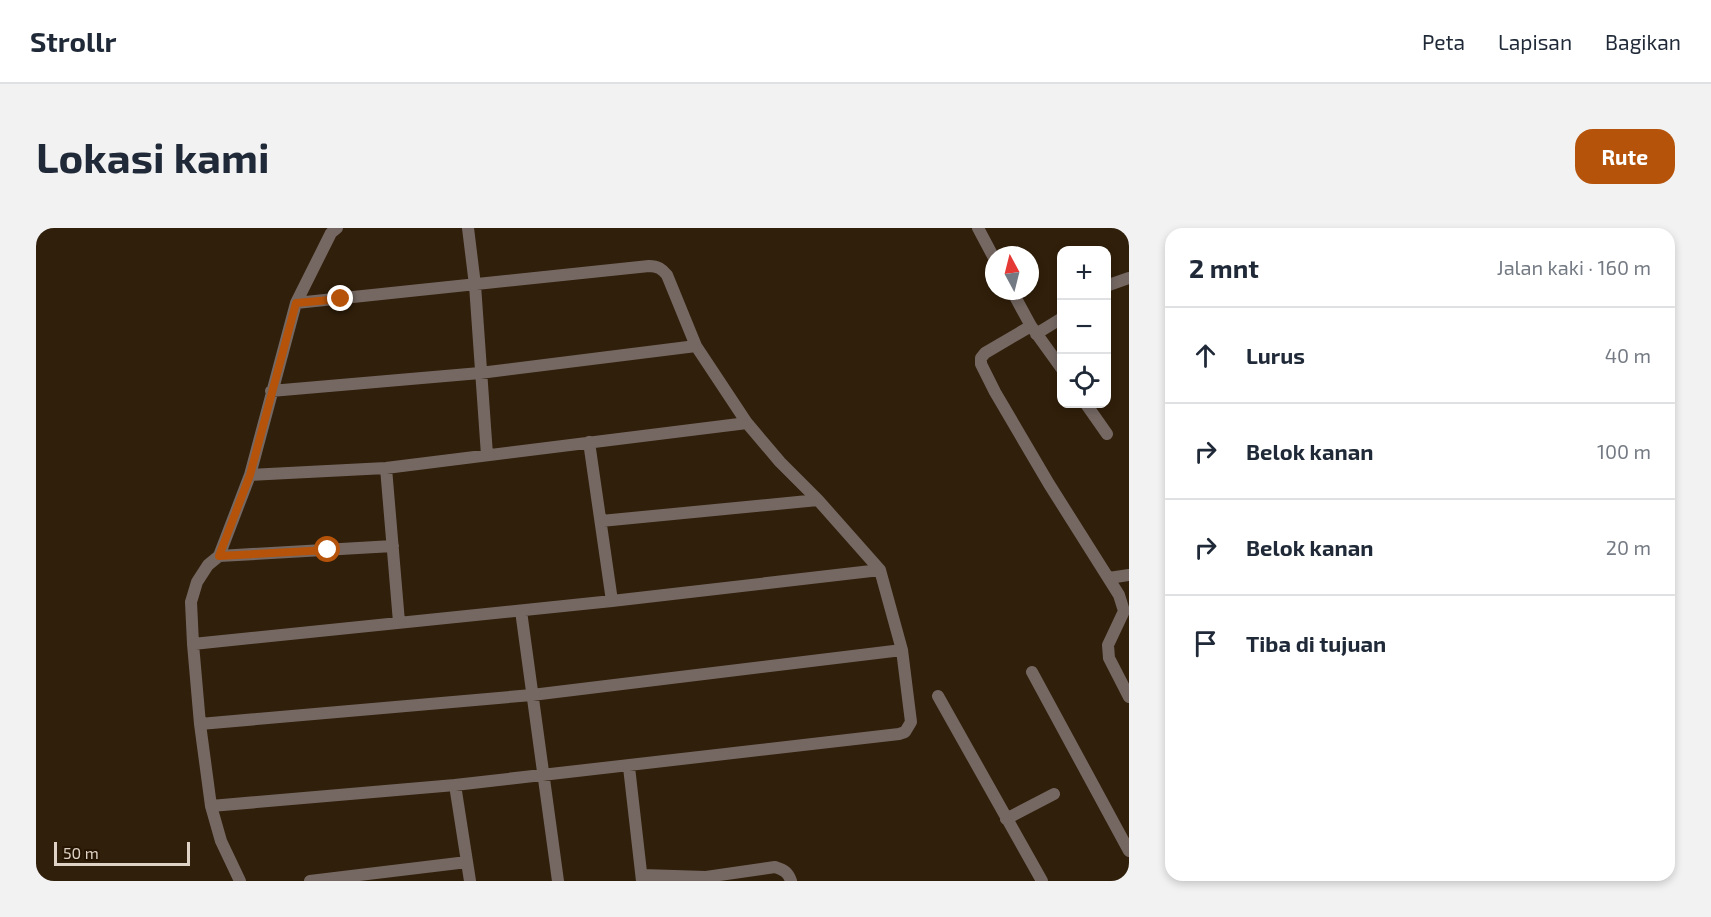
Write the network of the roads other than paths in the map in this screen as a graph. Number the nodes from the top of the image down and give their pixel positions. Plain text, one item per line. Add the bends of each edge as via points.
1 (337, 228) edge
2 (468, 228) edge
3 (978, 228) edge
4 (988, 246) edge
5 (1129, 278) edge
6 (475, 285) junction
7 (1111, 285) edge
8 (1017, 300) edge
9 (296, 303) junction
10 (1057, 320) edge
11 (1033, 330) junction
12 (696, 346) junction
13 (1057, 362) edge
14 (480, 373) junction
15 (271, 391) junction
16 (1089, 408) edge
17 (747, 423) junction
18 (1107, 434) dead end
19 (589, 442) junction
20 (487, 455) junction
21 (386, 468) junction
22 (250, 475) junction
23 (818, 500) junction
24 (601, 521) junction
25 (393, 546) junction
26 (219, 556) junction
27 (880, 570) junction
28 (1129, 575) edge
29 (1109, 578) junction
30 (612, 601) junction
31 (521, 610) junction
32 (399, 622) junction
33 (193, 644) junction
34 (902, 650) junction
35 (1032, 672) dead end
36 (532, 695) junction
37 (938, 696) dead end
38 (1129, 697) edge
39 (200, 724) junction
40 (629, 767) junction
41 (544, 775) junction
42 (455, 785) junction
43 (1054, 794) dead end
44 (212, 806) junction
45 (1006, 819) junction
46 (1129, 851) edge
47 (467, 862) junction
48 (642, 878) edge
49 (240, 881) edge
50 (310, 881) edge
51 (470, 881) edge
52 (558, 881) edge
53 (791, 881) edge
54 (1042, 881) edge

1 - 9 street
2 - 6 street
3 - 4 street
5 - 7 street
6 - 9 street
6 - 12 street via 657,266 667,275
6 - 14 street
8 - 11 street
9 - 15 street
10 - 11 street
11 - 13 street
11 - 29 street via 985,353 981,364 1049,484
12 - 14 street
12 - 17 street
14 - 15 street
14 - 20 street
15 - 22 street
16 - 18 street
17 - 19 street
17 - 23 street
19 - 20 street
19 - 24 street
20 - 21 street
21 - 22 street
21 - 25 street
22 - 26 street
23 - 24 street
23 - 27 street
24 - 30 street
25 - 26 street
25 - 32 street
26 - 33 street via 197,582 191,602
27 - 30 street
27 - 34 street
28 - 29 street
29 - 38 street via 1124,611 1108,645 1109,658
30 - 31 street
31 - 32 street
31 - 36 street
32 - 33 street
33 - 39 street
34 - 36 street
34 - 40 street via 911,722 905,732
35 - 46 street
36 - 39 street
36 - 41 street
37 - 45 street
39 - 44 street
40 - 41 street
40 - 48 street
41 - 42 street
41 - 52 street
42 - 44 street
42 - 47 street
43 - 45 street
44 - 49 street via 221,841
45 - 54 street
47 - 50 street
47 - 51 street
48 - 53 street via 706,877 775,867 789,874

